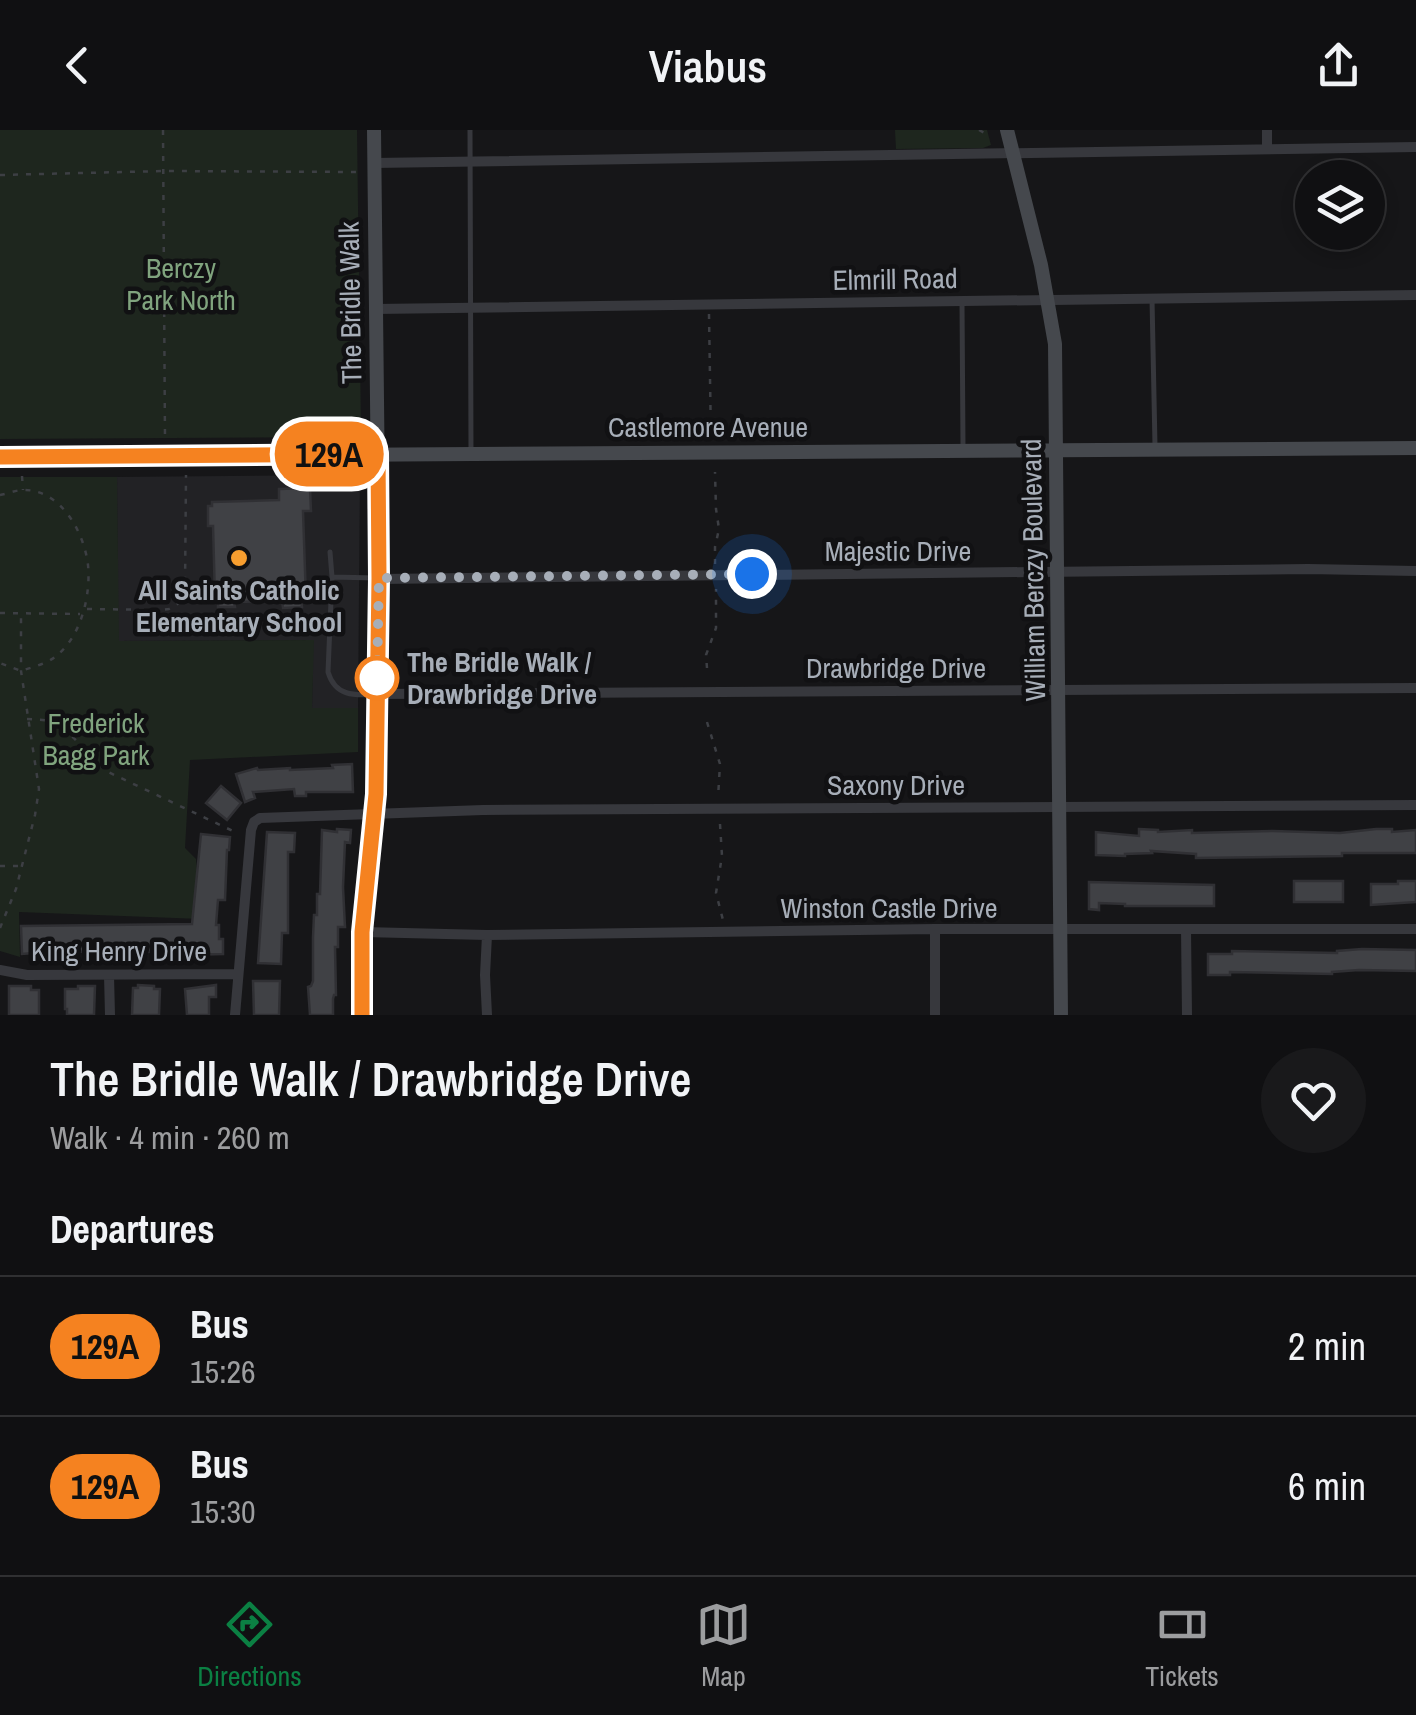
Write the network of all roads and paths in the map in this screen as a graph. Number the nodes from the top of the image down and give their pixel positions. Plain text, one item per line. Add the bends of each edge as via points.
1 (163, 130) edge
2 (374, 130) edge
3 (470, 130) edge
4 (979, 130) edge
5 (1007, 130) edge
6 (1267, 130) edge
7 (990, 136) dead end
8 (1416, 148) edge
9 (1267, 149) junction
10 (1013, 154) junction
11 (470, 162) junction
12 (374, 163) junction
13 (164, 170) junction
14 (359, 172) dead end
15 (0, 175) edge
16 (1416, 295) edge
17 (1152, 299) junction
18 (962, 300) junction
19 (1049, 300) junction
20 (471, 307) junction
21 (375, 309) junction
22 (709, 313) dead end
23 (165, 440) dead end
24 (711, 442) dead end
25 (1416, 448) edge
26 (964, 450) junction
27 (1056, 450) junction
28 (1155, 450) junction
29 (378, 454) junction
30 (471, 454) junction
31 (0, 456) edge
32 (715, 472) dead end
33 (186, 475) dead end
34 (22, 476) dead end
35 (23, 490) junction
36 (0, 496) edge
37 (330, 552) dead end
38 (715, 565) dead end
39 (1416, 570) edge
40 (1057, 572) junction
41 (332, 577) junction
42 (379, 578) junction
43 (716, 589) dead end
44 (85, 609) junction
45 (0, 613) edge
46 (20, 613) junction
47 (82, 614) junction
48 (0, 663) edge
49 (707, 668) dead end
50 (20, 671) junction
51 (1416, 688) edge
52 (1060, 690) junction
53 (377, 694) junction
54 (27, 720) junction
55 (707, 722) dead end
56 (718, 800) dead end
57 (1416, 805) edge
58 (1060, 807) junction
59 (375, 812) junction
60 (720, 824) dead end
61 (235, 832) dead end
62 (0, 866) edge
63 (22, 866) junction
64 (0, 928) edge
65 (935, 929) junction
66 (1186, 929) junction
67 (1416, 929) edge
68 (1060, 930) junction
69 (362, 932) junction
70 (723, 932) junction
71 (488, 935) junction
72 (0, 970) edge
73 (238, 974) junction
74 (109, 975) junction
75 (110, 1015) edge
76 (235, 1015) edge
77 (362, 1015) edge
78 (488, 1015) edge
79 (936, 1015) edge
80 (1061, 1015) edge
81 (1187, 1015) edge

1 - 13 path
2 - 12 street, The Bridle Walk
3 - 11 lane
4 - 7 path
5 - 10 street, William Berczy Boulevard
6 - 9 street
8 - 9 street
9 - 10 street
10 - 11 street
10 - 19 street, William Berczy Boulevard
11 - 12 street
11 - 20 lane
12 - 21 street, The Bridle Walk
13 - 14 path
13 - 15 path
13 - 23 path
16 - 17 street, Elmrill Road
17 - 19 street, Elmrill Road
17 - 28 lane
18 - 19 street, Elmrill Road
18 - 20 street, Elmrill Road
18 - 26 lane
19 - 27 street, William Berczy Boulevard
20 - 21 street, Elmrill Road
20 - 30 lane
21 - 29 street, The Bridle Walk
22 - 24 path
25 - 28 street, Castlemore Avenue
26 - 27 street, Castlemore Avenue
26 - 30 street, Castlemore Avenue
27 - 28 street, Castlemore Avenue
27 - 40 street, William Berczy Boulevard
29 - 30 street, Castlemore Avenue
29 - 31 street, Castlemore Avenue
29 - 42 street, The Bridle Walk
32 - 38 path
33 - 44 path via 182,600 162,610
34 - 35 path
35 - 36 path
35 - 44 path via 50,496 80,536 88,565
37 - 41 lane
39 - 40 street, Majestic Drive
40 - 42 street, Majestic Drive
40 - 52 street, William Berczy Boulevard
41 - 42 lane
41 - 53 lane via 330,679 346,694
42 - 53 street, The Bridle Walk
43 - 49 path
44 - 47 path
45 - 46 path
46 - 47 path
46 - 50 path
47 - 50 path via 56,657
48 - 50 path
50 - 54 path
51 - 52 street, Drawbridge Drive
52 - 53 street, Drawbridge Drive
52 - 58 street, William Berczy Boulevard
53 - 59 street, The Bridle Walk
54 - 61 path via 57,721 106,770
54 - 63 path via 39,789
55 - 56 path via 720,764
57 - 58 street, Saxony Drive
58 - 59 street, Saxony Drive
58 - 68 street, William Berczy Boulevard
59 - 69 street, The Bridle Walk
59 - 73 street, Saxony Drive via 254,822
60 - 70 path via 716,893
62 - 63 path
63 - 64 path
65 - 68 street, Winston Castle Drive
65 - 70 street, Winston Castle Drive
65 - 79 street
66 - 67 street, Winston Castle Drive
66 - 68 street, Winston Castle Drive
66 - 81 street
68 - 80 street, William Berczy Boulevard
69 - 71 street, Winston Castle Drive
69 - 77 street, The Bridle Walk
70 - 71 street, Winston Castle Drive
71 - 78 street
72 - 74 street, King Henry Drive
73 - 74 street, King Henry Drive
73 - 76 street
74 - 75 street

